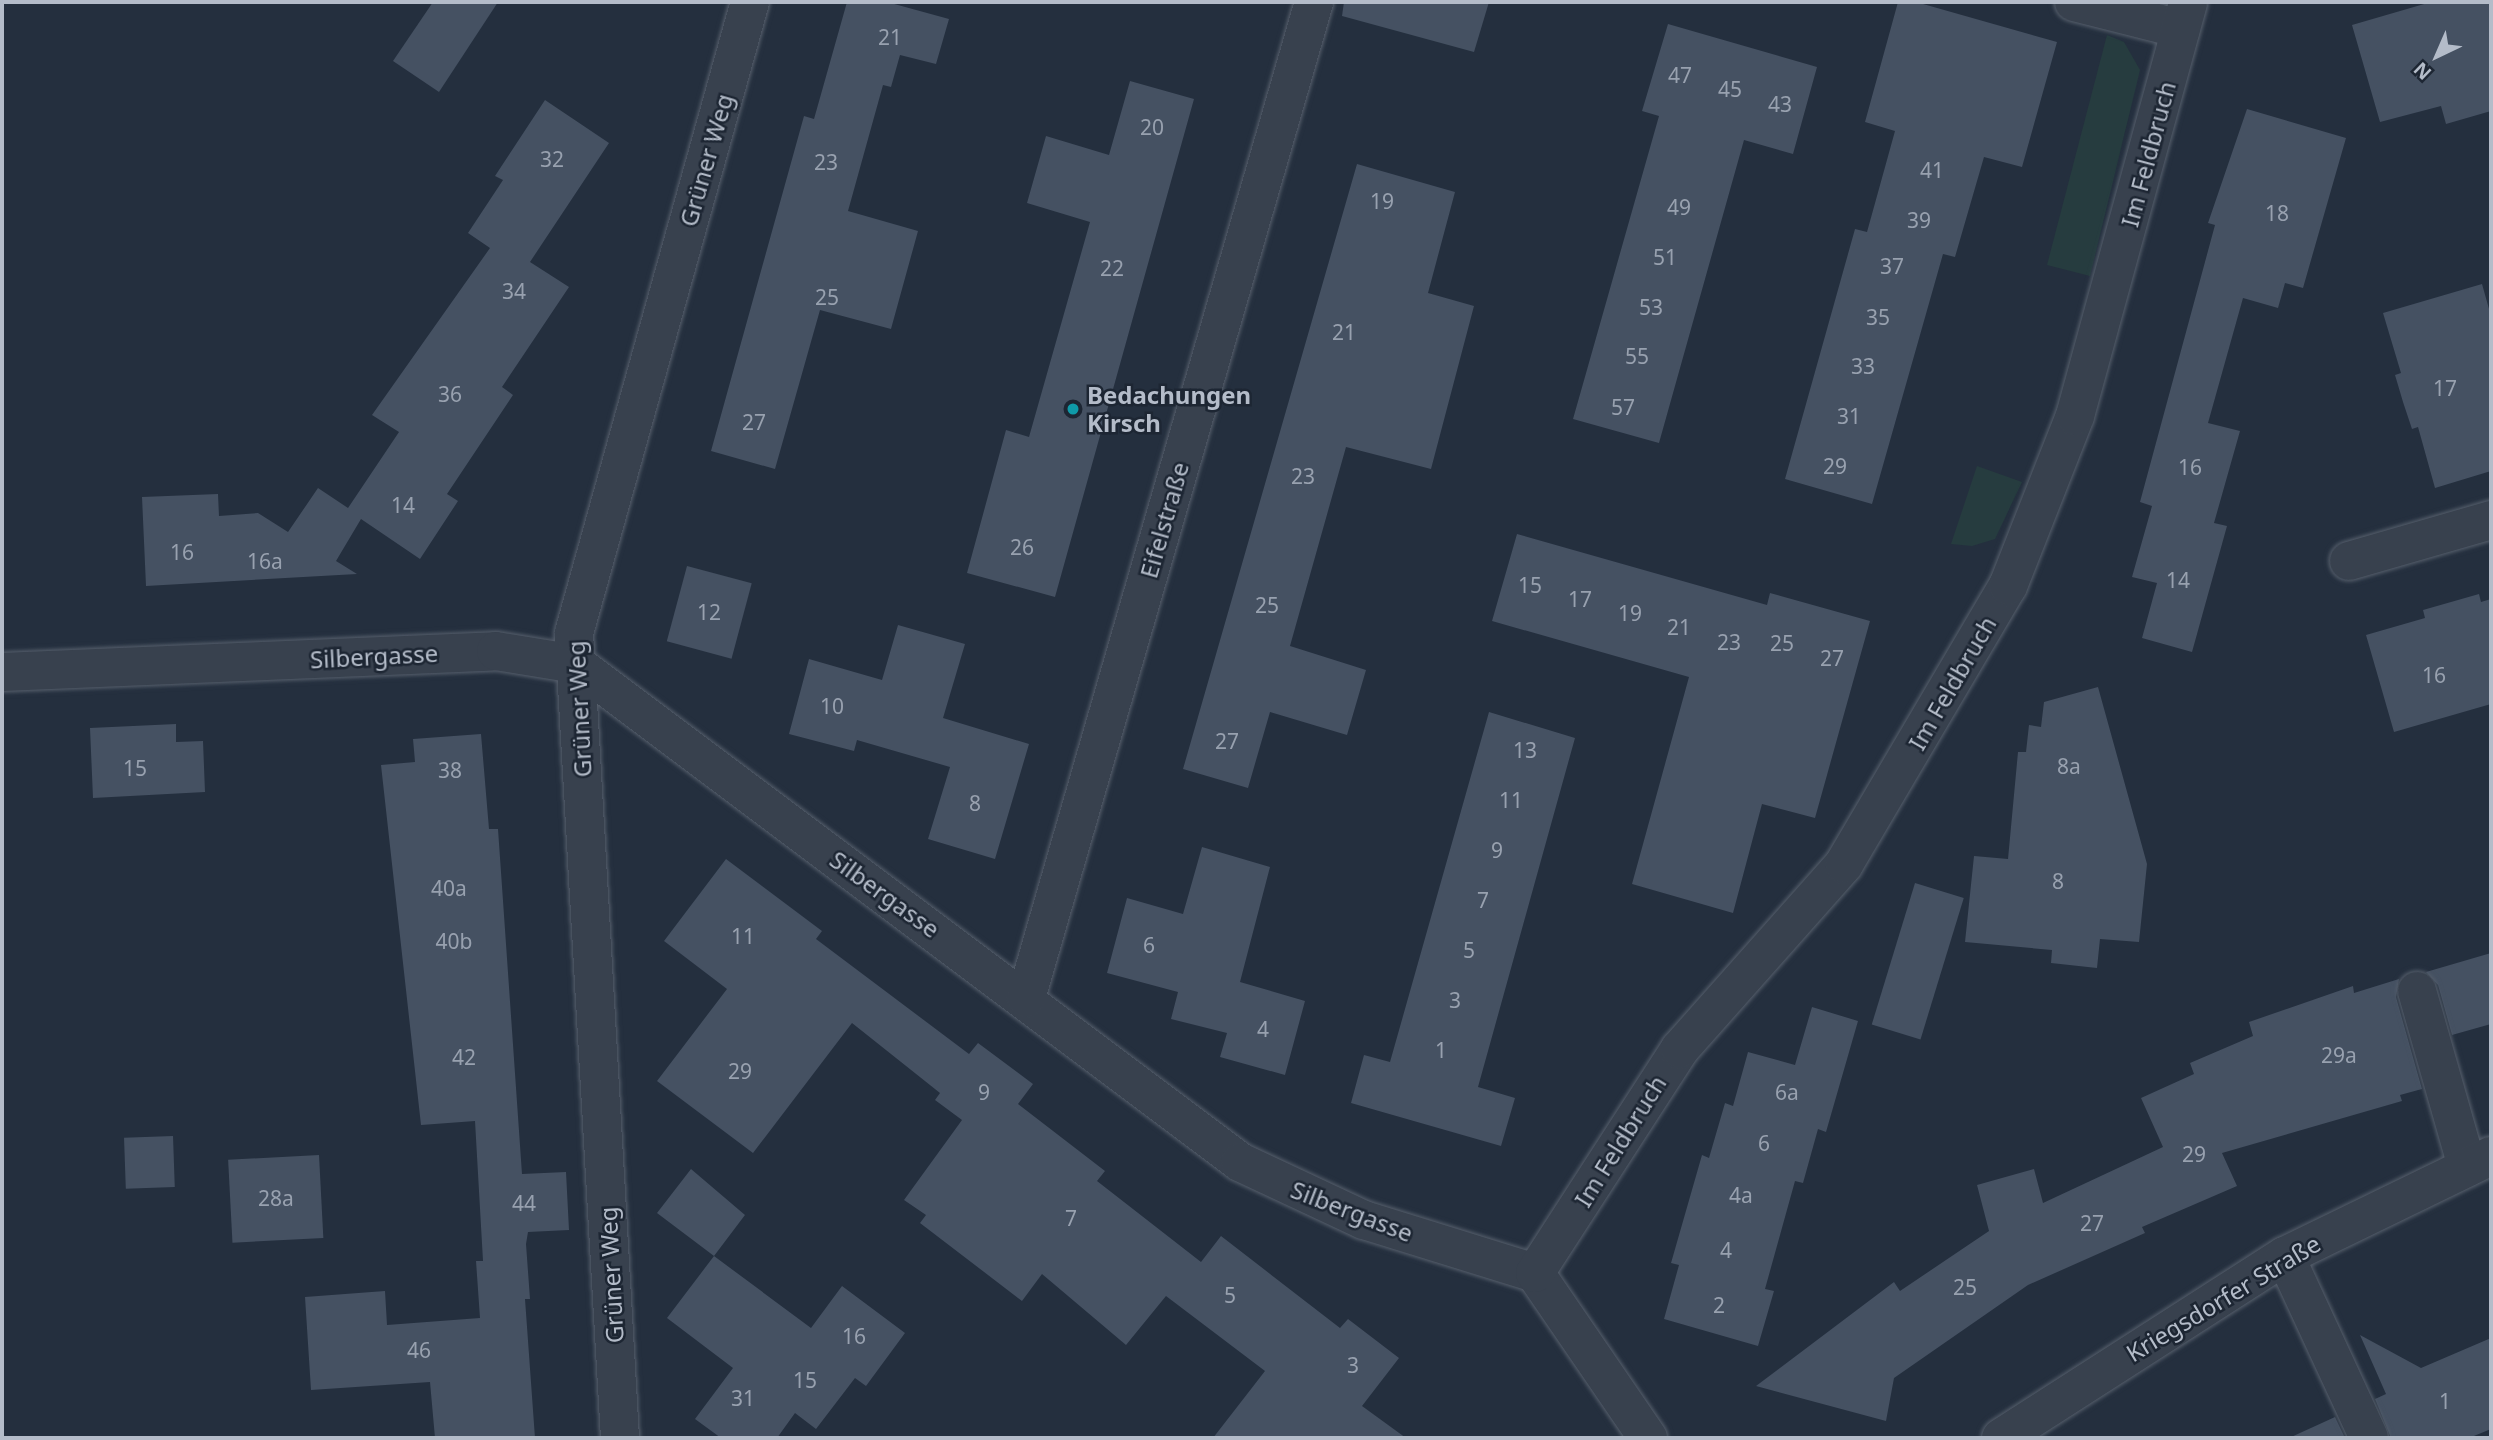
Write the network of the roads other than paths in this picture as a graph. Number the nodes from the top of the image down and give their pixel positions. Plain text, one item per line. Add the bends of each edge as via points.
1 (750, 2) edge
2 (1314, 2) edge
3 (2074, 2) edge
4 (2184, 15) edge
5 (2491, 520) edge
6 (2349, 561) dead end
7 (576, 664) junction
8 (2, 672) edge
9 (2417, 991) dead end
10 (1026, 998) junction
11 (2479, 1161) edge
12 (2285, 1256) junction
13 (1535, 1273) junction
14 (620, 1438) edge
15 (1648, 1438) edge
16 (2001, 1438) edge
17 (2369, 1438) edge

1 - 7 street, Grüner Weg via 574,633
2 - 10 street, Eifelstraße
3 - 4 street
4 - 13 street, Im Feldbruch via 2075,416 2008,586 1844,863 1679,1049
5 - 6 street
7 - 8 street, Silbergasse via 496,651
7 - 10 street, Silbergasse
7 - 14 street, Grüner Weg
9 - 11 street
10 - 13 street, Silbergasse via 1240,1162 1364,1220
11 - 12 street, Kriegsdorfer Straße
12 - 16 street, Kriegsdorfer Straße
12 - 17 street
13 - 15 street

